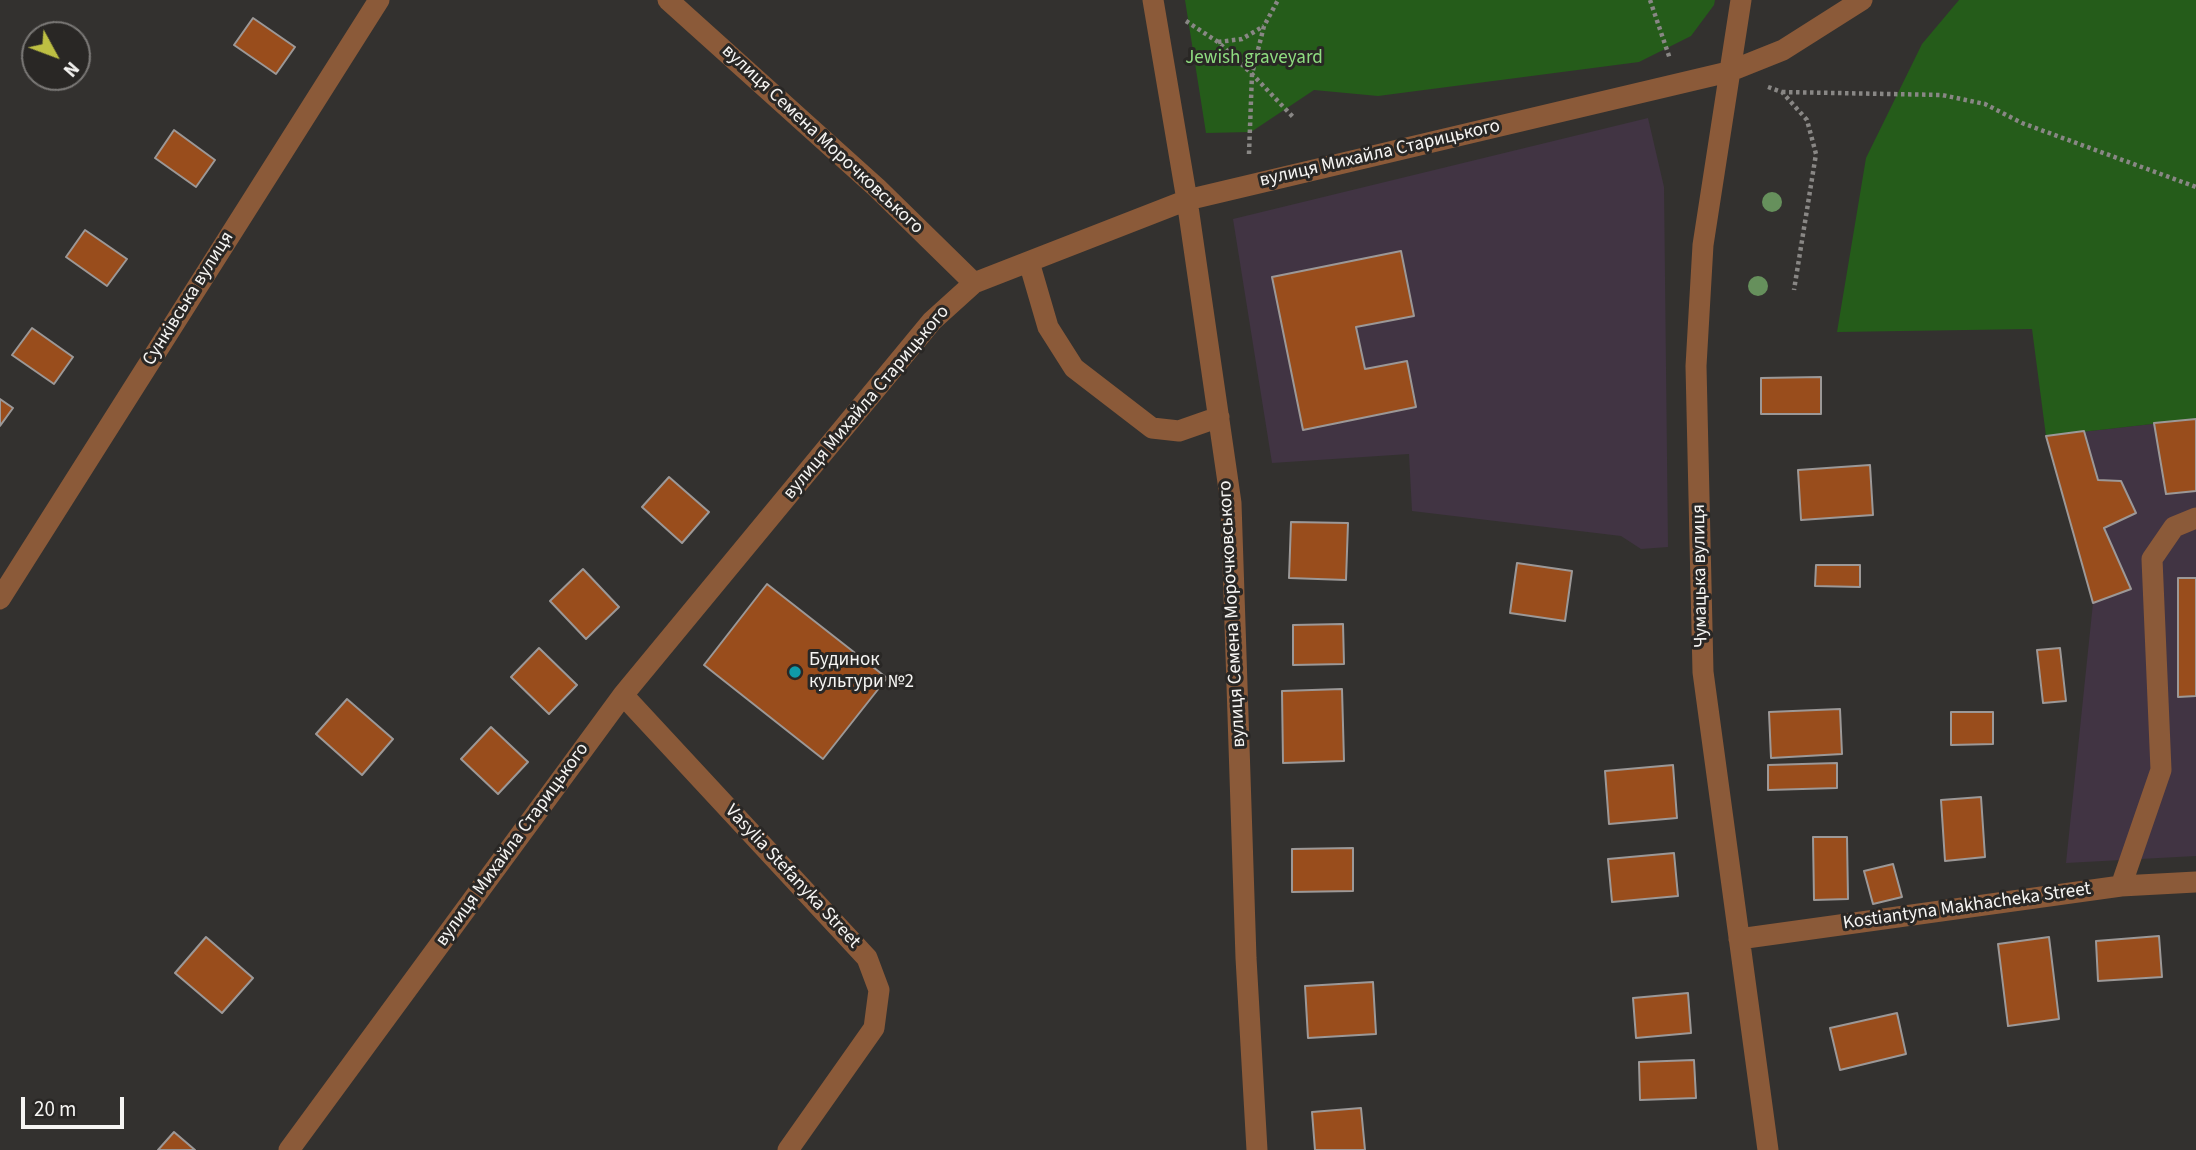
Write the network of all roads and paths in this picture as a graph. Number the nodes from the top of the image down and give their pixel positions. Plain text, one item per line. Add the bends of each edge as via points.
1 (379, 0) edge
2 (668, 0) edge
3 (1153, 0) edge
4 (1278, 0) edge
5 (1650, 0) edge
6 (1741, 0) edge
7 (1862, 0) edge
8 (1178, 16) dead end
9 (1264, 26) junction
10 (1218, 42) junction
11 (1671, 64) dead end
12 (1728, 72) junction
13 (1252, 74) junction
14 (1782, 92) junction
15 (1294, 118) dead end
16 (1249, 154) dead end
17 (2196, 187) edge
18 (1187, 200) junction
19 (1029, 262) junction
20 (974, 283) junction
21 (1794, 290) dead end
22 (1219, 417) junction
23 (2196, 518) edge
24 (0, 598) edge
25 (623, 695) junction
26 (2196, 882) edge
27 (2121, 887) junction
28 (1739, 939) junction
29 (289, 1150) edge
30 (788, 1150) edge
31 (1258, 1150) edge
32 (1768, 1150) edge

1 - 24 street, Сунківська вулиця
2 - 20 street, вулиця Семена Морочковського via 877,188
3 - 18 street, вулиця Семена Морочковського
4 - 9 path
5 - 11 path
6 - 12 street, Чумацька вулиця
7 - 12 street, вулиця Михайла Старицького via 1783,50
8 - 10 path
9 - 10 path via 1242,39
9 - 13 path
10 - 13 path
12 - 14 path
12 - 18 street, вулиця Михайла Старицького
12 - 28 street, Чумацька вулиця via 1703,244 1696,366 1703,672
13 - 15 path
13 - 16 path
14 - 17 path via 1942,95 1985,104 2022,123
14 - 21 path via 1807,120 1816,154
18 - 19 street, вулиця Михайла Старицького
18 - 22 street, вулиця Семена Морочковського
19 - 20 street, вулиця Михайла Старицького
19 - 22 street via 1048,327 1074,368 1152,428 1179,431
20 - 25 street, вулиця Михайла Старицького via 932,321
22 - 31 street, вулиця Семена Морочковського via 1231,503 1246,958
23 - 27 street via 2174,527 2152,559 2161,770
25 - 29 street, вулиця Михайла Старицького
25 - 30 street, Vasylia Stefanyka Street via 867,958 879,990 874,1028
26 - 27 street, Kostiantyna Makhacheka Street
27 - 28 street, Kostiantyna Makhacheka Street
28 - 32 street, Чумацька вулиця

